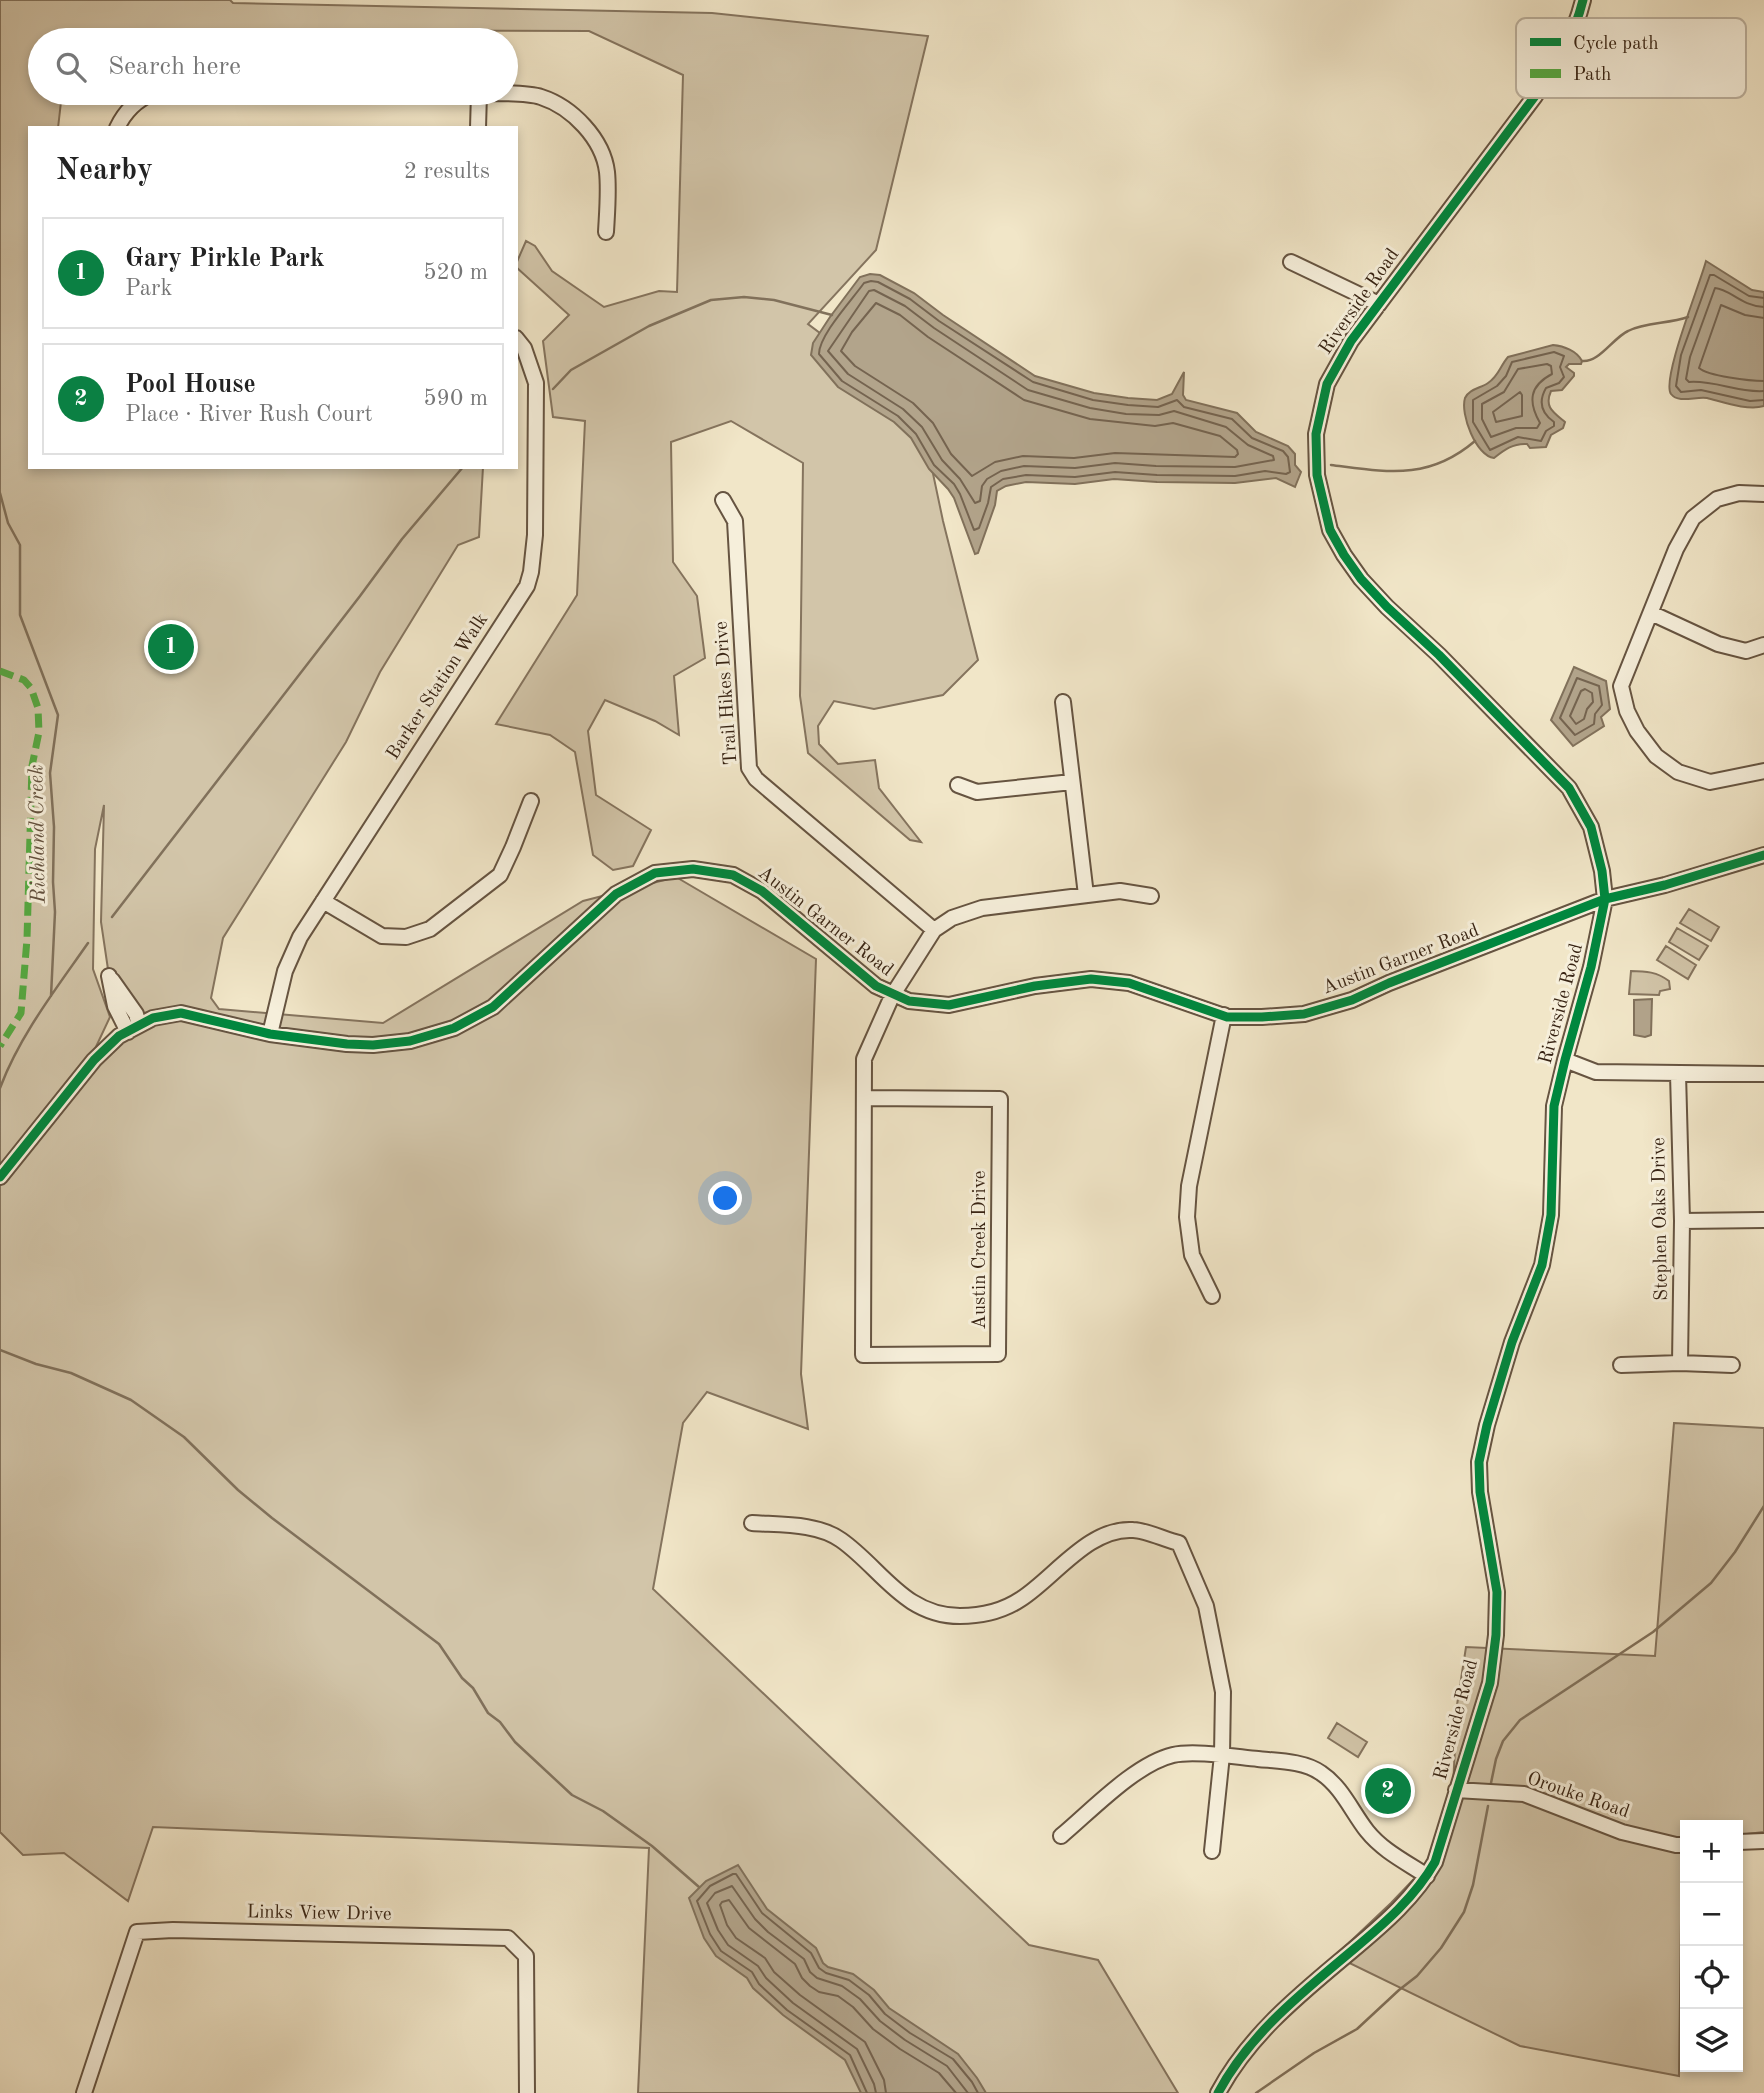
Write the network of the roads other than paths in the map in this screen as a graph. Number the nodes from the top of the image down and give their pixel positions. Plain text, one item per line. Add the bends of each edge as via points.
1 (1583, 0) edge
2 (1579, 18) edge
3 (518, 95) edge
4 (1533, 98) edge
5 (133, 105) edge
6 (479, 105) edge
7 (118, 126) edge
8 (478, 126) edge
9 (606, 232) dead end
10 (1291, 262) dead end
11 (1378, 304) junction
12 (518, 340) edge
13 (1764, 494) edge
14 (723, 500) dead end
15 (1651, 613) junction
16 (1764, 645) edge
17 (1063, 702) dead end
18 (1764, 771) edge
19 (1072, 782) junction
20 (958, 785) dead end
21 (531, 801) dead end
22 (1764, 855) edge
23 (1086, 895) junction
24 (1151, 896) dead end
25 (1605, 899) junction
26 (323, 901) junction
27 (934, 930) junction
28 (892, 996) junction
29 (1224, 1015) junction
30 (270, 1034) junction
31 (1565, 1060) junction
32 (1678, 1074) junction
33 (1764, 1074) edge
34 (864, 1098) junction
35 (0, 1177) edge
36 (1764, 1220) edge
37 (1682, 1221) junction
38 (1212, 1296) dead end
39 (1681, 1363) junction
40 (1622, 1365) dead end
41 (1732, 1365) dead end
42 (752, 1523) dead end
43 (1222, 1755) junction
44 (1456, 1790) junction
45 (1061, 1836) dead end
46 (1764, 1840) edge
47 (1743, 1842) edge
48 (1680, 1845) edge
49 (1212, 1851) dead end
50 (1427, 1876) junction
51 (84, 2093) edge
52 (527, 2093) edge
53 (1218, 2093) edge

1 - 2 street, Riverside Road
3 - 9 street via 539,96 560,105 580,121 600,149 607,170
4 - 11 street, Riverside Road
5 - 7 street
6 - 8 street
10 - 11 street
11 - 25 street, Riverside Road via 1337,364 1323,399 1315,455 1330,530 1387,607 1569,788 1591,827
12 - 26 street, Barker Station Walk via 536,383 535,535 529,579
13 - 15 street via 1739,493 1717,499 1693,518
14 - 27 street, Trail Hikes Drive via 735,521 749,768 755,779
15 - 16 street via 1718,644 1746,651
15 - 18 street via 1621,686 1637,732 1656,756 1678,772 1710,782
17 - 19 street
19 - 20 street via 976,792
19 - 23 street
21 - 26 street via 500,875 430,929 406,937 382,936
22 - 25 street, Austin Garner Road
23 - 24 street via 1120,891
23 - 27 street via 982,908
25 - 29 street, Austin Garner Road via 1352,1000 1304,1014
25 - 31 street, Riverside Road
26 - 30 street, Barker Station Walk via 285,971
27 - 28 street, Austin Creek Drive
28 - 29 street, Austin Garner Road via 949,1005 1091,979 1129,983
28 - 30 street, Austin Garner Road via 762,891 733,875 681,869 655,873 616,894 493,1007 454,1028 410,1041 373,1045
28 - 34 street, Austin Creek Drive via 864,1059
29 - 38 street via 1189,1186 1187,1217 1192,1255
30 - 35 street, Austin Garner Road via 181,1013 153,1018 119,1036 94,1060
31 - 32 street via 1596,1072
31 - 44 street, Riverside Road via 1554,1106 1551,1215 1542,1265 1512,1342 1479,1462 1497,1592 1496,1635 1490,1684
32 - 33 street
32 - 37 street, Stephen Oaks Drive
34 - 34 street, Austin Creek Drive via 863,1354 998,1354 1000,1099
36 - 37 street
37 - 39 street, Stephen Oaks Drive
39 - 40 street
39 - 41 street
42 - 43 street via 799,1527 840,1539 892,1588 923,1609 957,1616 991,1613 1020,1600 1103,1536 1133,1530 1179,1543 1206,1606 1223,1692
43 - 45 street via 1175,1754 1147,1765
43 - 49 street
43 - 50 street via 1300,1764 1320,1772 1382,1847
44 - 48 street, Orouke Road via 1524,1794 1622,1832
44 - 50 street, Riverside Road
46 - 47 street
50 - 53 street, Riverside Road via 1392,1917 1259,2033
51 - 52 street, Links View Drive via 137,1932 173,1930 508,1938 526,1956

